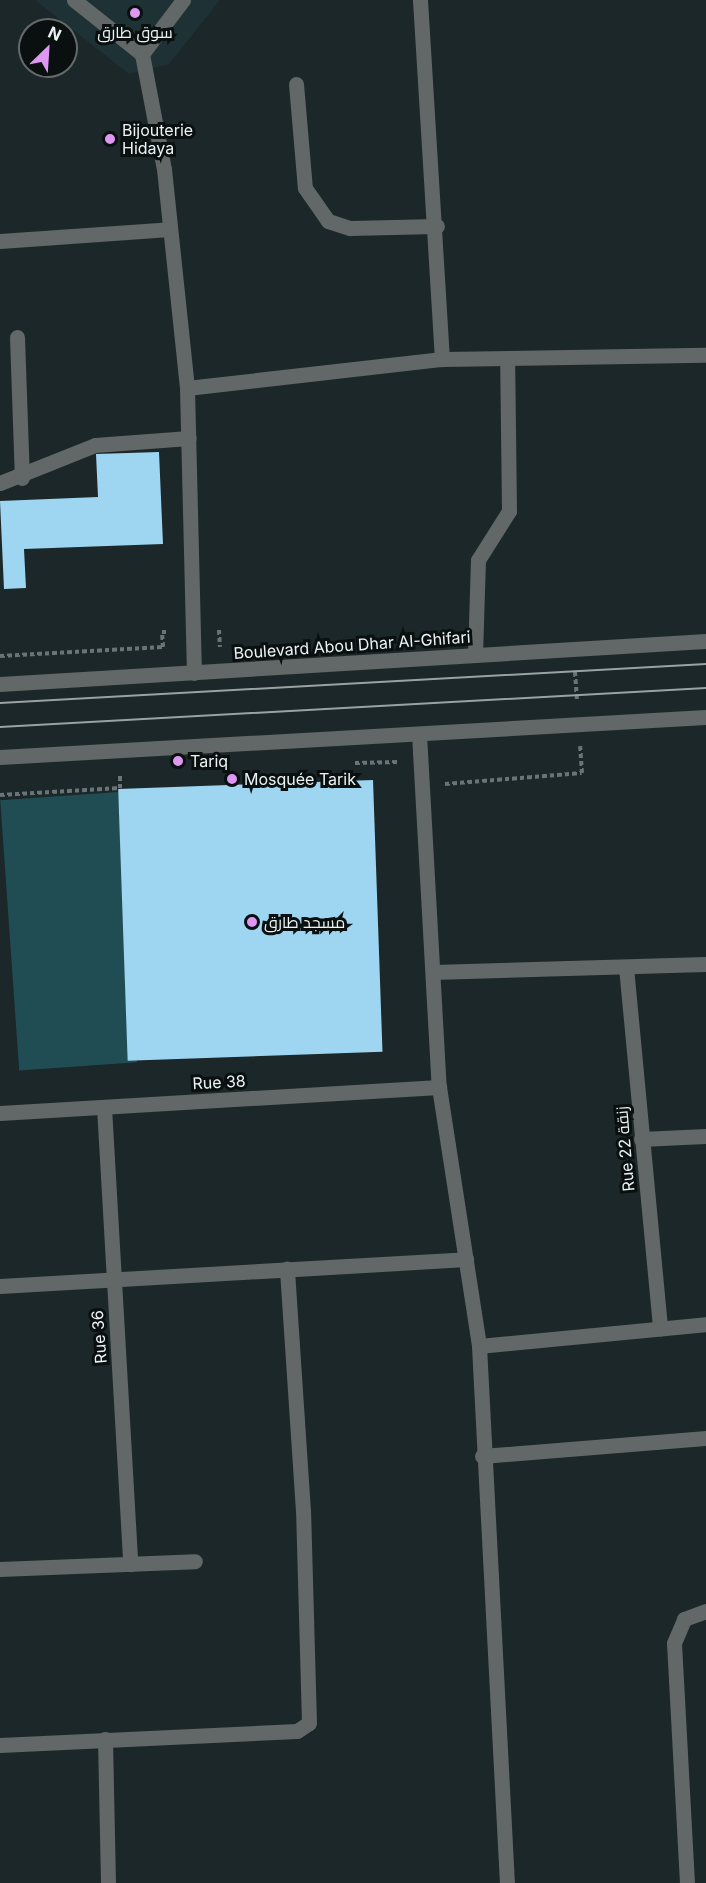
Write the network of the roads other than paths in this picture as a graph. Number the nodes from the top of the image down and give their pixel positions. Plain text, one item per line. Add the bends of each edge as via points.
1 (74, 0) edge
2 (183, 0) edge
3 (420, 0) edge
4 (142, 54) junction
5 (296, 84) dead end
6 (437, 226) junction
7 (170, 229) junction
8 (0, 241) edge
9 (17, 337) dead end
10 (706, 355) edge
11 (507, 358) junction
12 (442, 359) junction
13 (187, 388) junction
14 (189, 438) junction
15 (22, 478) junction
16 (0, 483) edge
17 (706, 641) edge
18 (475, 655) junction
19 (194, 673) junction
20 (0, 684) edge
21 (706, 717) edge
22 (419, 734) junction
23 (0, 758) edge
24 (706, 964) edge
25 (626, 968) junction
26 (433, 972) junction
27 (439, 1087) junction
28 (104, 1107) junction
29 (0, 1113) edge
30 (706, 1136) edge
31 (641, 1139) junction
32 (466, 1259) junction
33 (287, 1269) junction
34 (114, 1283) junction
35 (0, 1286) edge
36 (706, 1324) edge
37 (660, 1328) junction
38 (479, 1346) junction
39 (706, 1438) edge
40 (482, 1456) junction
41 (195, 1561) dead end
42 (130, 1564) junction
43 (0, 1569) edge
44 (706, 1611) edge
45 (105, 1739) junction
46 (0, 1745) edge
47 (108, 1883) edge
48 (507, 1883) edge
49 (687, 1883) edge

1 - 4 street
2 - 4 street
3 - 6 street
4 - 7 street
5 - 6 street via 305,188 328,221 350,228
6 - 12 street
7 - 8 street
7 - 13 street
9 - 15 street
10 - 11 street
11 - 12 street
11 - 18 street via 509,511 478,560
12 - 13 street
13 - 14 street
14 - 15 street via 95,446
14 - 19 street
15 - 16 street
17 - 18 street, Boulevard Abou Dhar Al-Ghifari
18 - 19 street, Boulevard Abou Dhar Al-Ghifari
19 - 20 street, Boulevard Abou Dhar Al-Ghifari
21 - 22 street
22 - 23 street
22 - 26 street
24 - 25 street
25 - 26 street
25 - 31 street, Rue 22 زنقة
26 - 27 street
27 - 28 street, Rue 38
27 - 32 street
28 - 29 street, Rue 38
28 - 34 street, Rue 36
30 - 31 street
31 - 37 street, Rue 22 زنقة
32 - 33 street
32 - 38 street
33 - 34 street
33 - 45 street via 303,1511 309,1723 297,1731
34 - 35 street
34 - 42 street, Rue 36
36 - 37 street
37 - 38 street
38 - 40 street
39 - 40 street
40 - 48 street
41 - 42 street
42 - 43 street
44 - 49 street via 684,1619 674,1643
45 - 46 street
45 - 47 street

